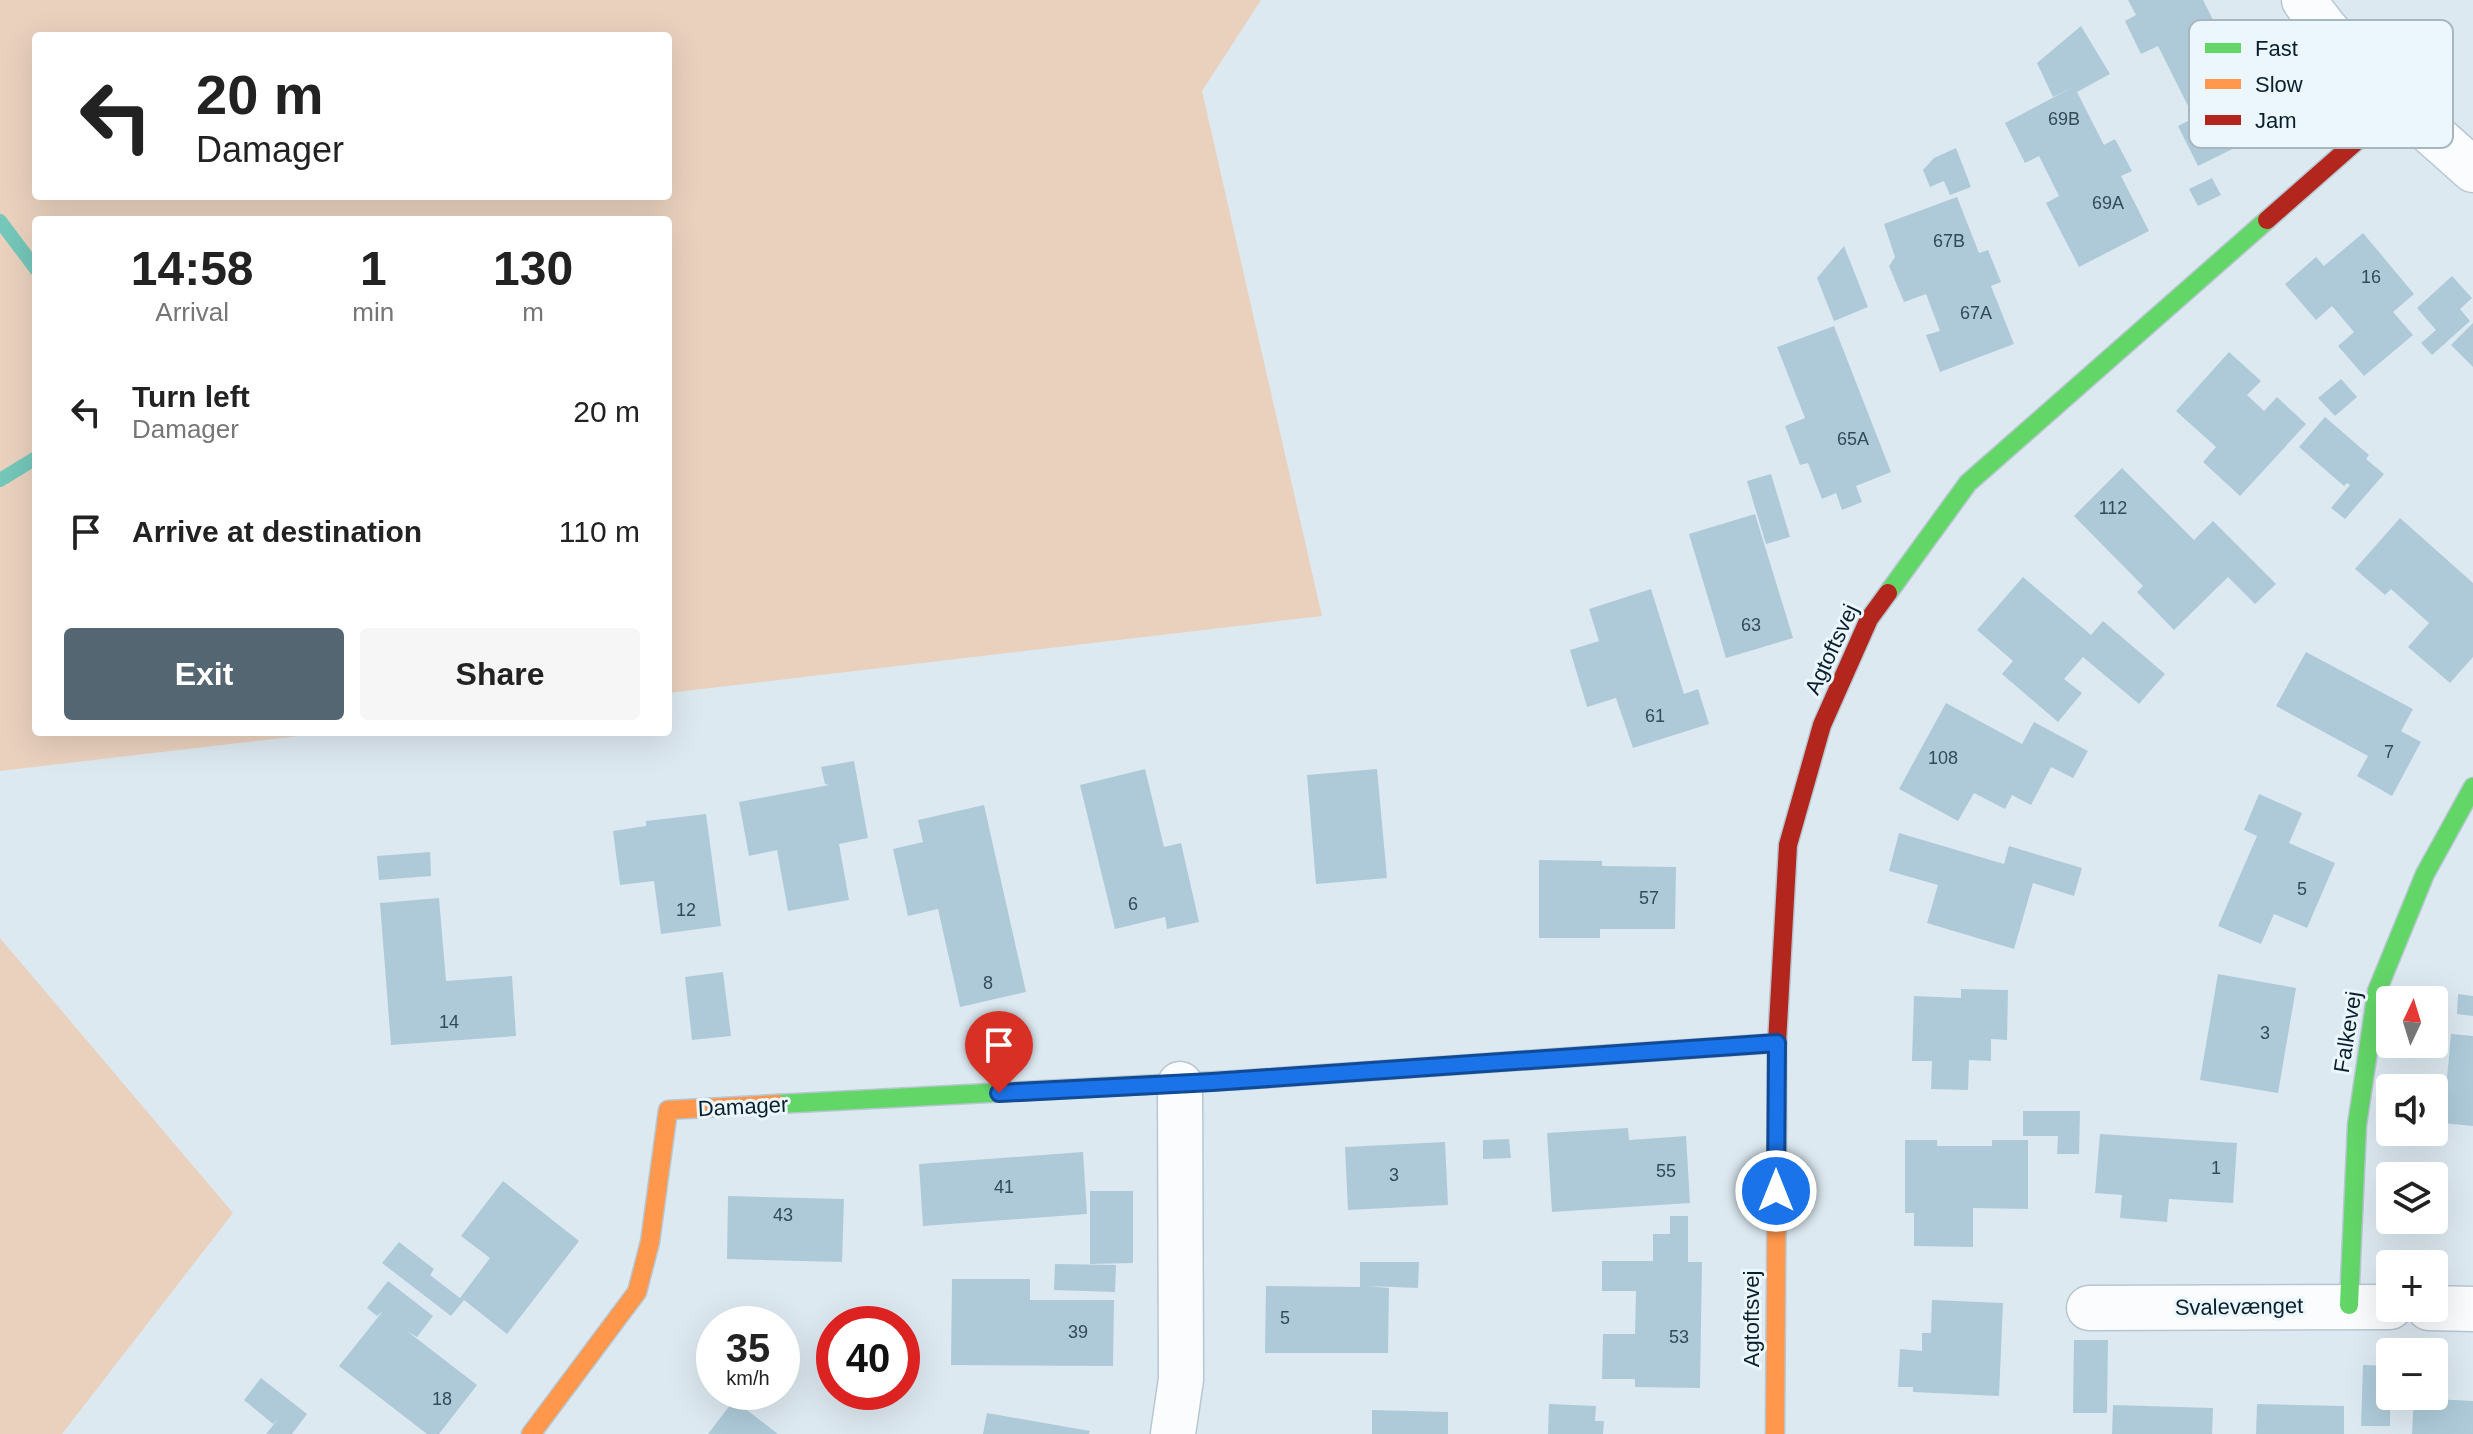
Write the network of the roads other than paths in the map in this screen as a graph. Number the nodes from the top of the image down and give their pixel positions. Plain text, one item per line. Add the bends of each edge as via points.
1 (2304, 0) edge
2 (2317, 20) edge
3 (2349, 148) edge
4 (2449, 148) edge
5 (2473, 170) edge
6 (2473, 787) edge
7 (1777, 1043) junction
8 (1180, 1084) junction
9 (2369, 1306) edge
10 (2089, 1308) dead end
11 (2448, 1308) edge
12 (2473, 1309) edge
13 (531, 1434) edge
14 (1173, 1434) edge
15 (1775, 1434) edge

1 - 2 street
3 - 7 street, Agtoftsvej via 1968,483 1869,619 1822,725 1788,845
4 - 5 street
6 - 9 street, Falkevej via 2425,874 2377,991 2357,1125
7 - 8 street, Damager
7 - 15 street, Agtoftsvej
8 - 13 street, Damager via 668,1110 650,1242 637,1292
8 - 14 street via 1181,1379
9 - 10 street, Svalevænget
11 - 12 street

